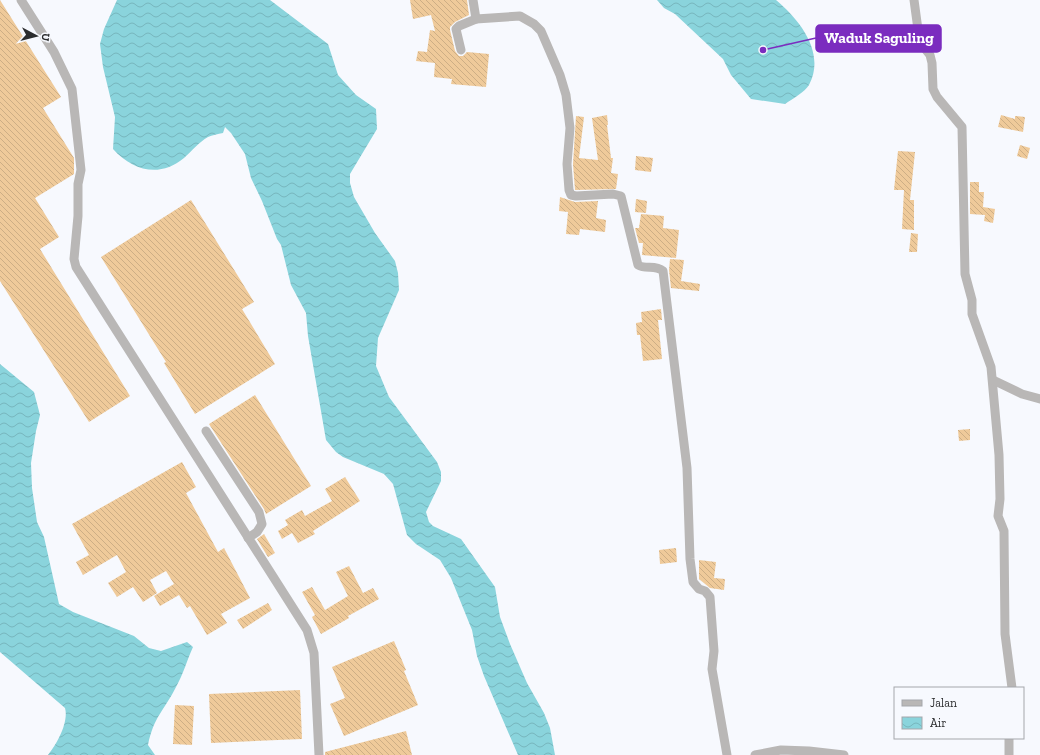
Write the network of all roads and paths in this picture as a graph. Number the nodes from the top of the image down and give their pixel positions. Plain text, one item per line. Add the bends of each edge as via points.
1 (21, 0) edge
2 (473, 0) edge
3 (914, 0) edge
4 (476, 19) junction
5 (460, 50) dead end
6 (992, 380) junction
7 (1040, 399) edge
8 (206, 431) dead end
9 (248, 538) junction
10 (1012, 687) edge
11 (1009, 739) edge
12 (319, 755) edge
13 (727, 755) edge
14 (755, 755) edge
15 (844, 755) edge
16 (1009, 755) edge

1 - 9 street via 54,52 72,89 81,170 74,259 76,267
2 - 4 street
3 - 6 street via 919,37 932,63 933,90 962,127 965,274 972,300 972,314 991,367
4 - 5 street via 456,29
4 - 13 street via 520,16 541,31 566,95 570,122 567,164 571,195 621,196 638,265 644,268 657,267 663,271 687,468 693,582 710,597 714,651 712,669
6 - 7 street
6 - 10 street via 999,455 998,516 1004,531 1005,634
8 - 9 street via 259,512 262,524 257,532
9 - 12 street via 306,630 314,653
11 - 16 street
14 - 15 street via 780,750

